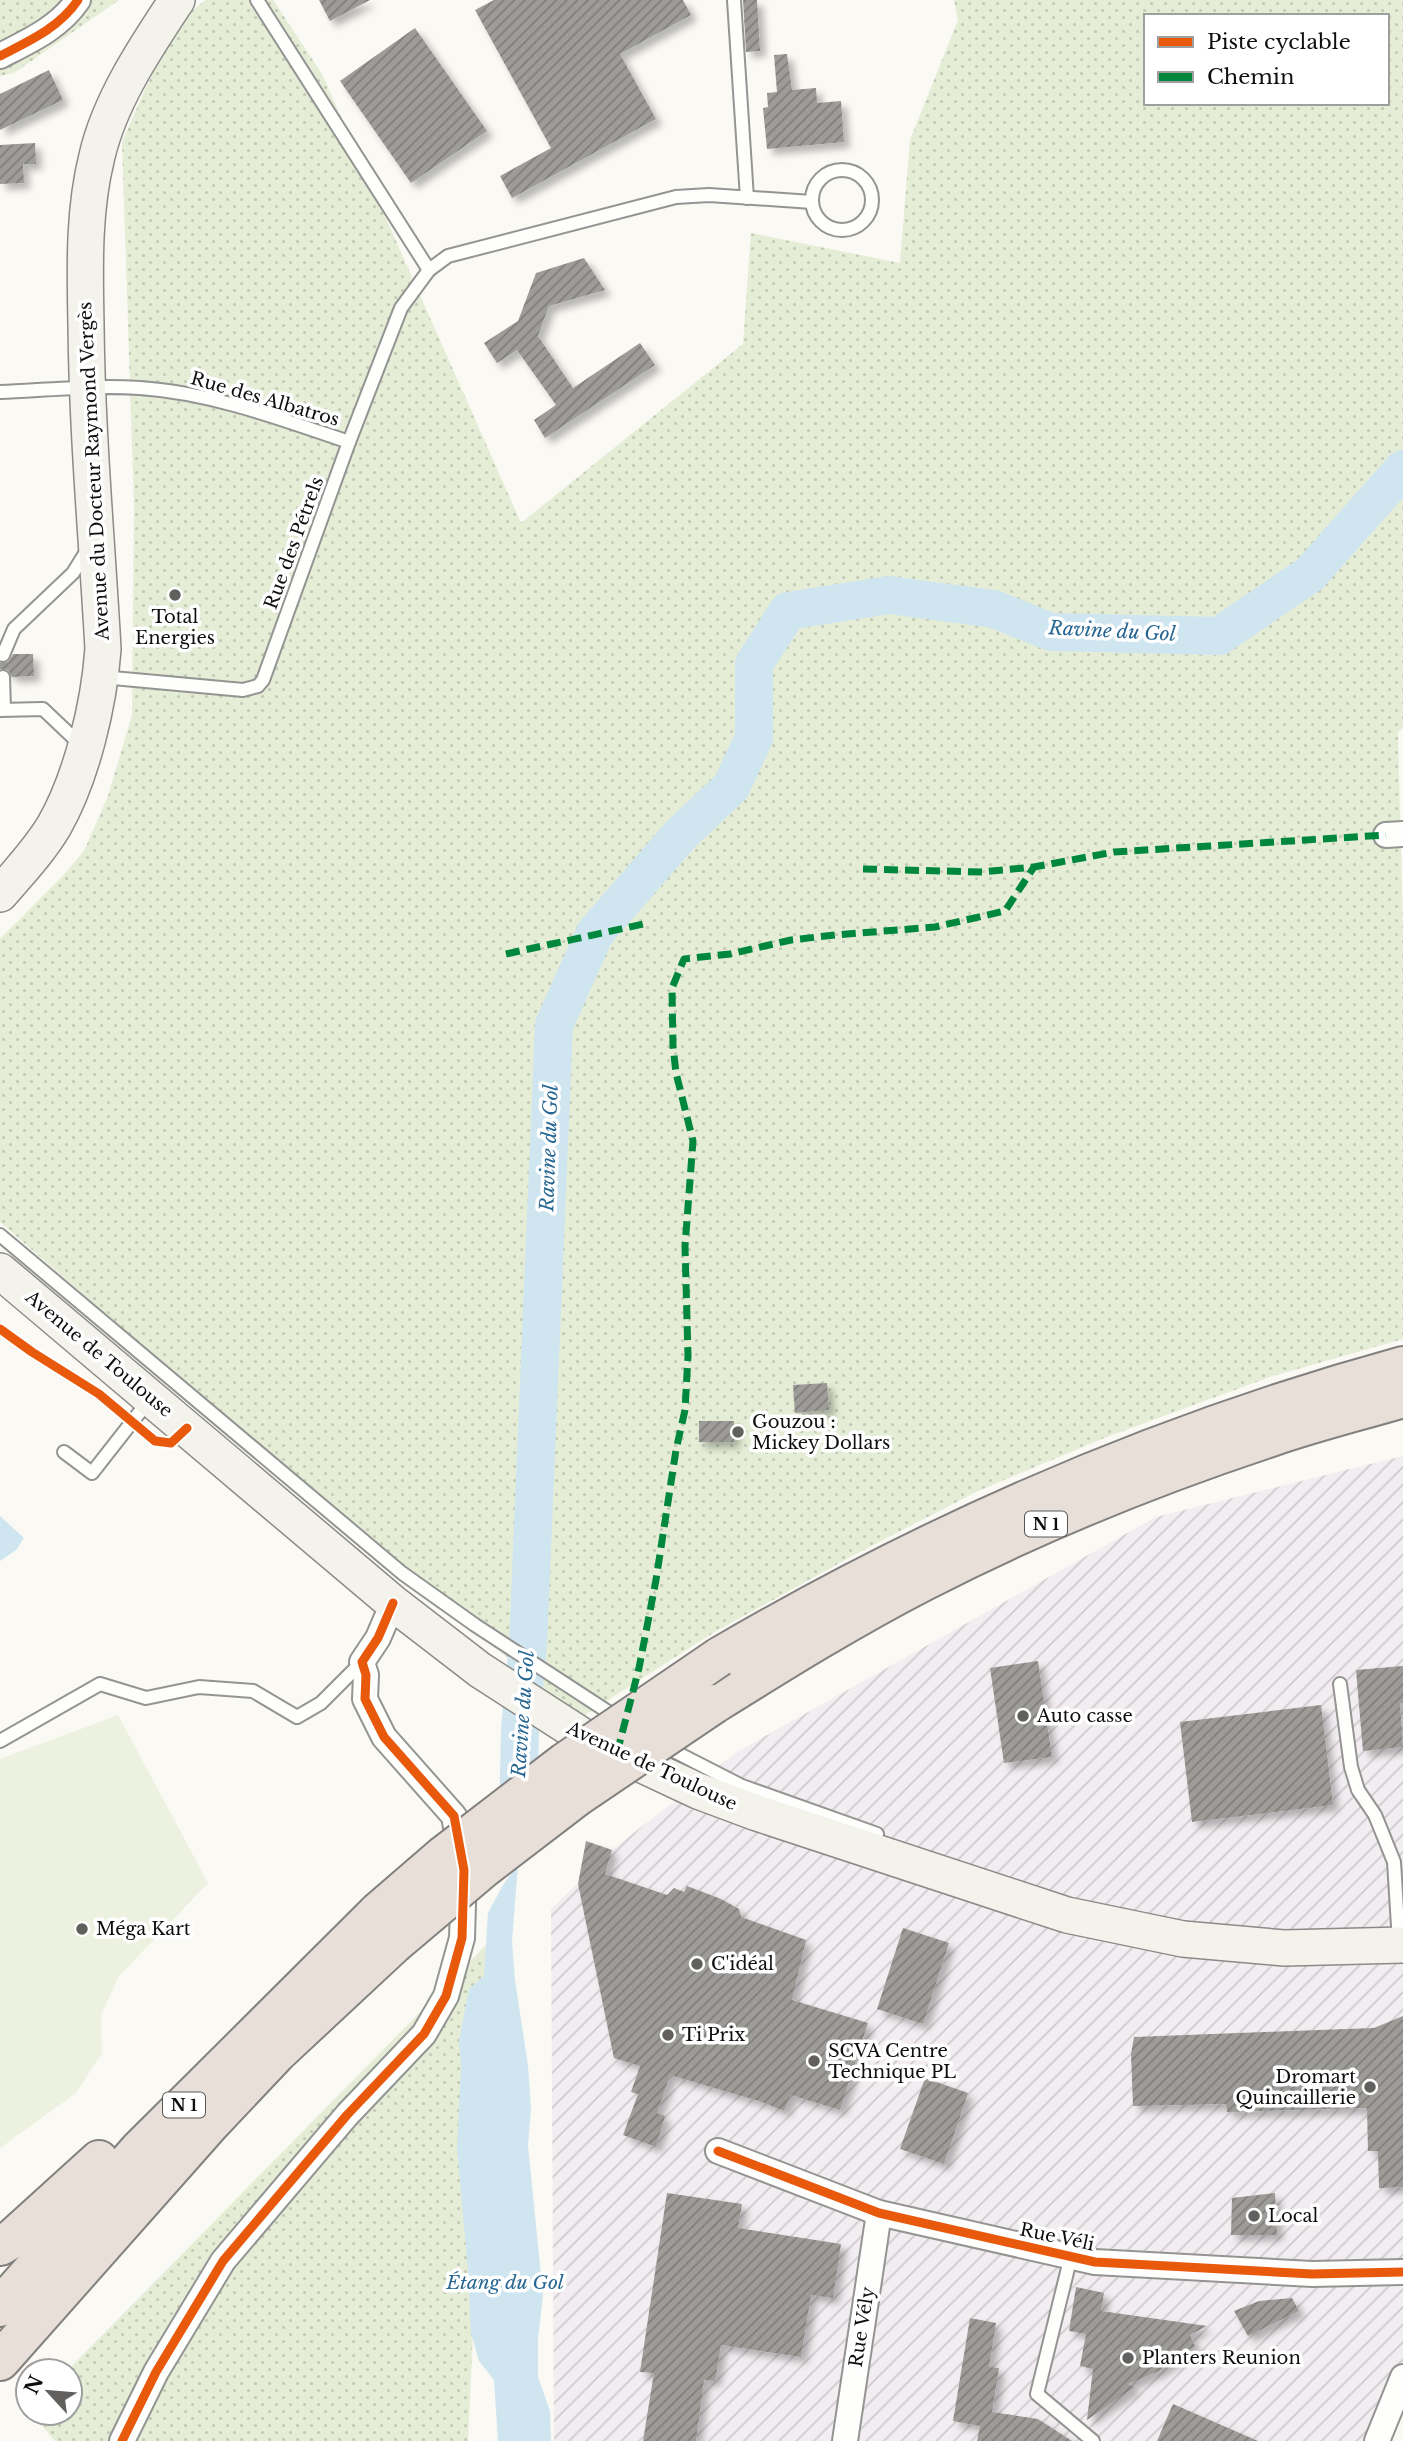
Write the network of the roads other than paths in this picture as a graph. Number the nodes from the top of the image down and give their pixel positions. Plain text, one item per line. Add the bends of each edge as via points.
1 (78, 0) edge
2 (177, 0) edge
3 (257, 0) edge
4 (734, 0) edge
5 (0, 56) edge
6 (747, 198) junction
7 (812, 202) junction
8 (429, 270) junction
9 (87, 388) junction
10 (0, 392) edge
11 (349, 442) junction
12 (96, 537) junction
13 (3, 655) dead end
14 (3, 677) dead end
15 (101, 677) junction
16 (2, 710) edge
17 (84, 748) junction
18 (0, 894) edge
19 (0, 1235) edge
20 (0, 1271) edge
21 (1403, 1366) edge
22 (150, 1397) junction
23 (1403, 1398) edge
24 (64, 1452) dead end
25 (393, 1603) junction
26 (362, 1662) junction
27 (1340, 1684) dead end
28 (0, 1741) edge
29 (891, 1839) dead end
30 (386, 1928) junction
31 (1398, 1936) edge
32 (718, 2151) dead end
33 (879, 2213) junction
34 (0, 2246) edge
35 (1071, 2256) junction
36 (1403, 2272) edge
37 (0, 2307) edge
38 (0, 2361) edge
39 (1403, 2378) edge
40 (122, 2441) edge
41 (845, 2441) edge
42 (1093, 2441) edge
43 (1377, 2441) edge

1 - 5 street via 45,33
2 - 9 main road, Avenue du Docteur Raymond Vergès via 115,105 97,153 85,241
3 - 8 lane
4 - 6 lane
6 - 7 lane, Rue des Pétrels
6 - 8 lane, Rue des Pétrels via 676,197 463,252
7 - 7 lane via 816,215 837,230 863,222 872,198 868,185 847,170 822,178
8 - 11 lane, Rue des Pétrels via 401,309
9 - 10 lane, Rue des Albatros
9 - 11 lane, Rue des Albatros via 139,388 213,400
9 - 12 main road, Avenue du Docteur Raymond Vergès
11 - 15 lane, Rue des Pétrels via 258,686 243,690
12 - 13 lane via 73,573 14,629
12 - 15 main road, Avenue du Docteur Raymond Vergès
14 - 16 lane
15 - 17 main road, Avenue du Docteur Raymond Vergès
16 - 17 lane via 43,709
17 - 18 main road, Avenue du Docteur Raymond Vergès via 54,825
19 - 29 lane via 401,1573 496,1639 679,1756 742,1786
20 - 22 main road, Avenue de Toulouse
21 - 30 highway, N 1, bridge via 1256,1409 1113,1462 1035,1495 794,1613 719,1657 565,1762 443,1855
22 - 24 lane via 93,1473
22 - 25 main road, Avenue de Toulouse
23 - 30 highway, N 1, bridge via 1184,1467 1059,1518 925,1581 714,1704 578,1796 484,1868
25 - 26 street
25 - 31 main road, Avenue de Toulouse via 480,1670 587,1739 757,1814 1067,1915 1183,1939 1284,1948
26 - 28 lane via 321,1703 298,1717 253,1691 199,1688 146,1698 100,1684
26 - 40 street via 365,1699 384,1737 454,1816 464,1870 462,1938 446,1996 424,2034 347,2115 223,2261 156,2372
27 - 31 lane via 1350,1767 1394,1862
30 - 34 highway via 247,2017 93,2166
30 - 37 highway, N 1 via 139,2150
30 - 38 highway, N 1
32 - 33 street, Rue Véli
33 - 35 street, Rue Véli
33 - 41 street, Rue Vély
35 - 36 street, Rue Véli via 1096,2262 1312,2274
35 - 42 lane via 1037,2394
39 - 43 street

